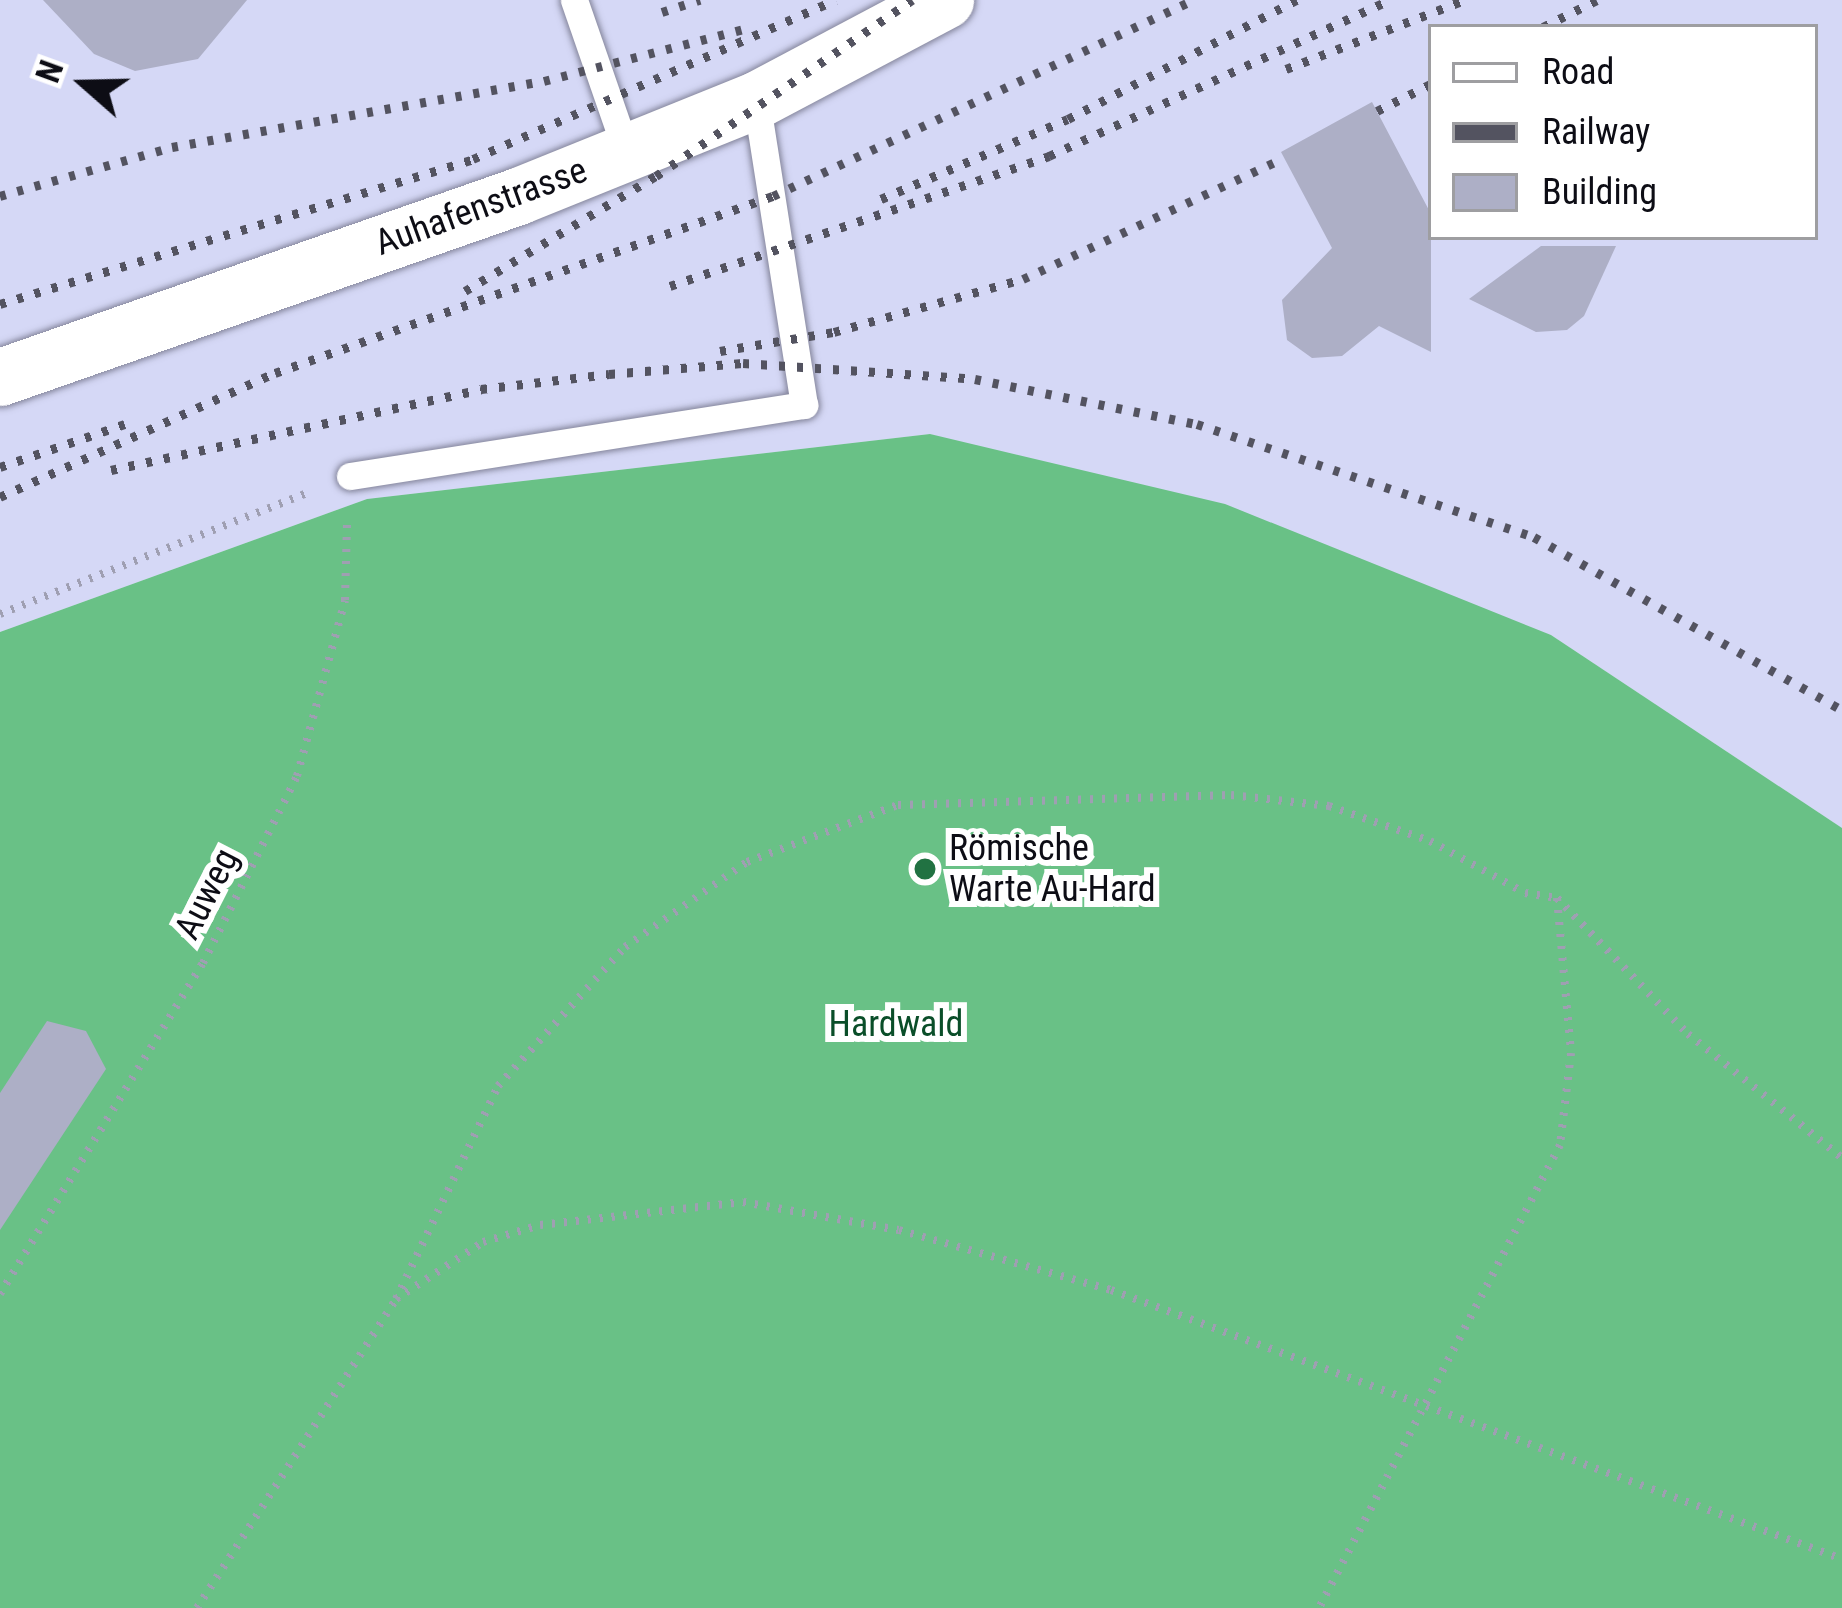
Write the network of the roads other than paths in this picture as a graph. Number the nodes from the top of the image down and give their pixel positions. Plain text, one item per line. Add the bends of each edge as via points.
1 (574, 0) edge
2 (945, 0) edge
3 (757, 100) junction
4 (627, 153) junction
5 (0, 377) edge
6 (350, 476) road end

1 - 4 lane
2 - 3 street, Auhafenstrasse
3 - 4 street, Auhafenstrasse
3 - 6 lane via 804,405
4 - 5 street, Auhafenstrasse

